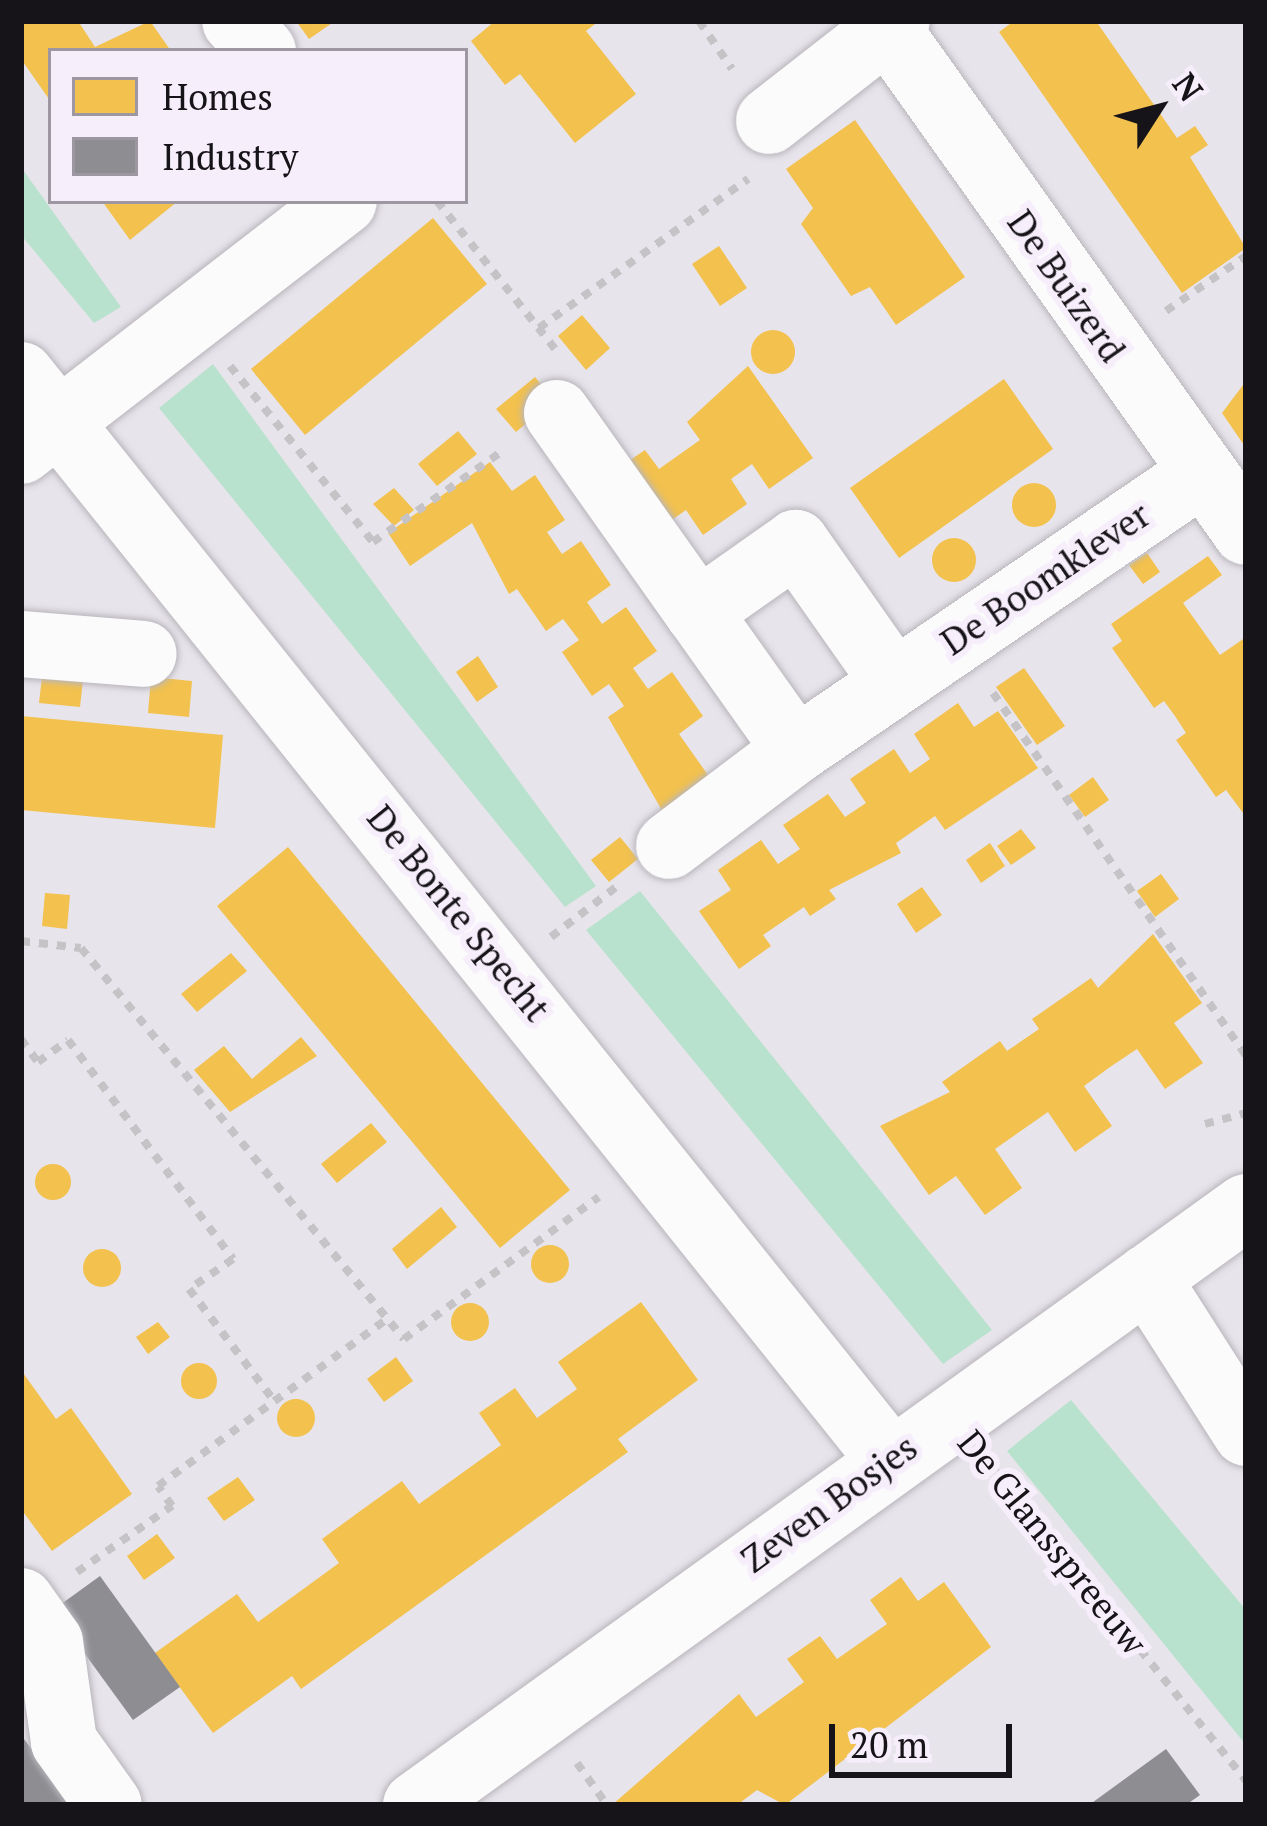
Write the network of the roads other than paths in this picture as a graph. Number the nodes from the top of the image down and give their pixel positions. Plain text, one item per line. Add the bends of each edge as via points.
1 (235, 21) edge
2 (895, 28) edge
3 (260, 48) edge
4 (770, 121) road end
5 (340, 204) edge
6 (557, 412) road end
7 (33, 415) edge
8 (1199, 475) junction
9 (1246, 532) edge
10 (698, 612) junction
11 (21, 644) edge
12 (144, 654) dead end
13 (893, 681) junction
14 (796, 750) junction
15 (669, 846) road end
16 (1246, 1207) edge
17 (1147, 1278) junction
18 (1246, 1433) edge
19 (889, 1458) junction
20 (24, 1604) edge
21 (109, 1805) edge
22 (416, 1805) edge

1 - 3 street
2 - 4 street, De Buizerd
2 - 8 street, De Buizerd
5 - 7 street via 191,318
6 - 10 street
7 - 19 street, De Bonte Specht via 507,970
8 - 9 street, De Buizerd
8 - 13 street, De Boomklever
10 - 13 street via 796,543
10 - 14 street
11 - 12 street
13 - 14 street, De Boomklever
14 - 15 street, De Boomklever
16 - 17 street, Zeven Bosjes
17 - 18 street
17 - 19 street, Zeven Bosjes
19 - 22 street, Zeven Bosjes
20 - 21 street via 50,1642 64,1742

